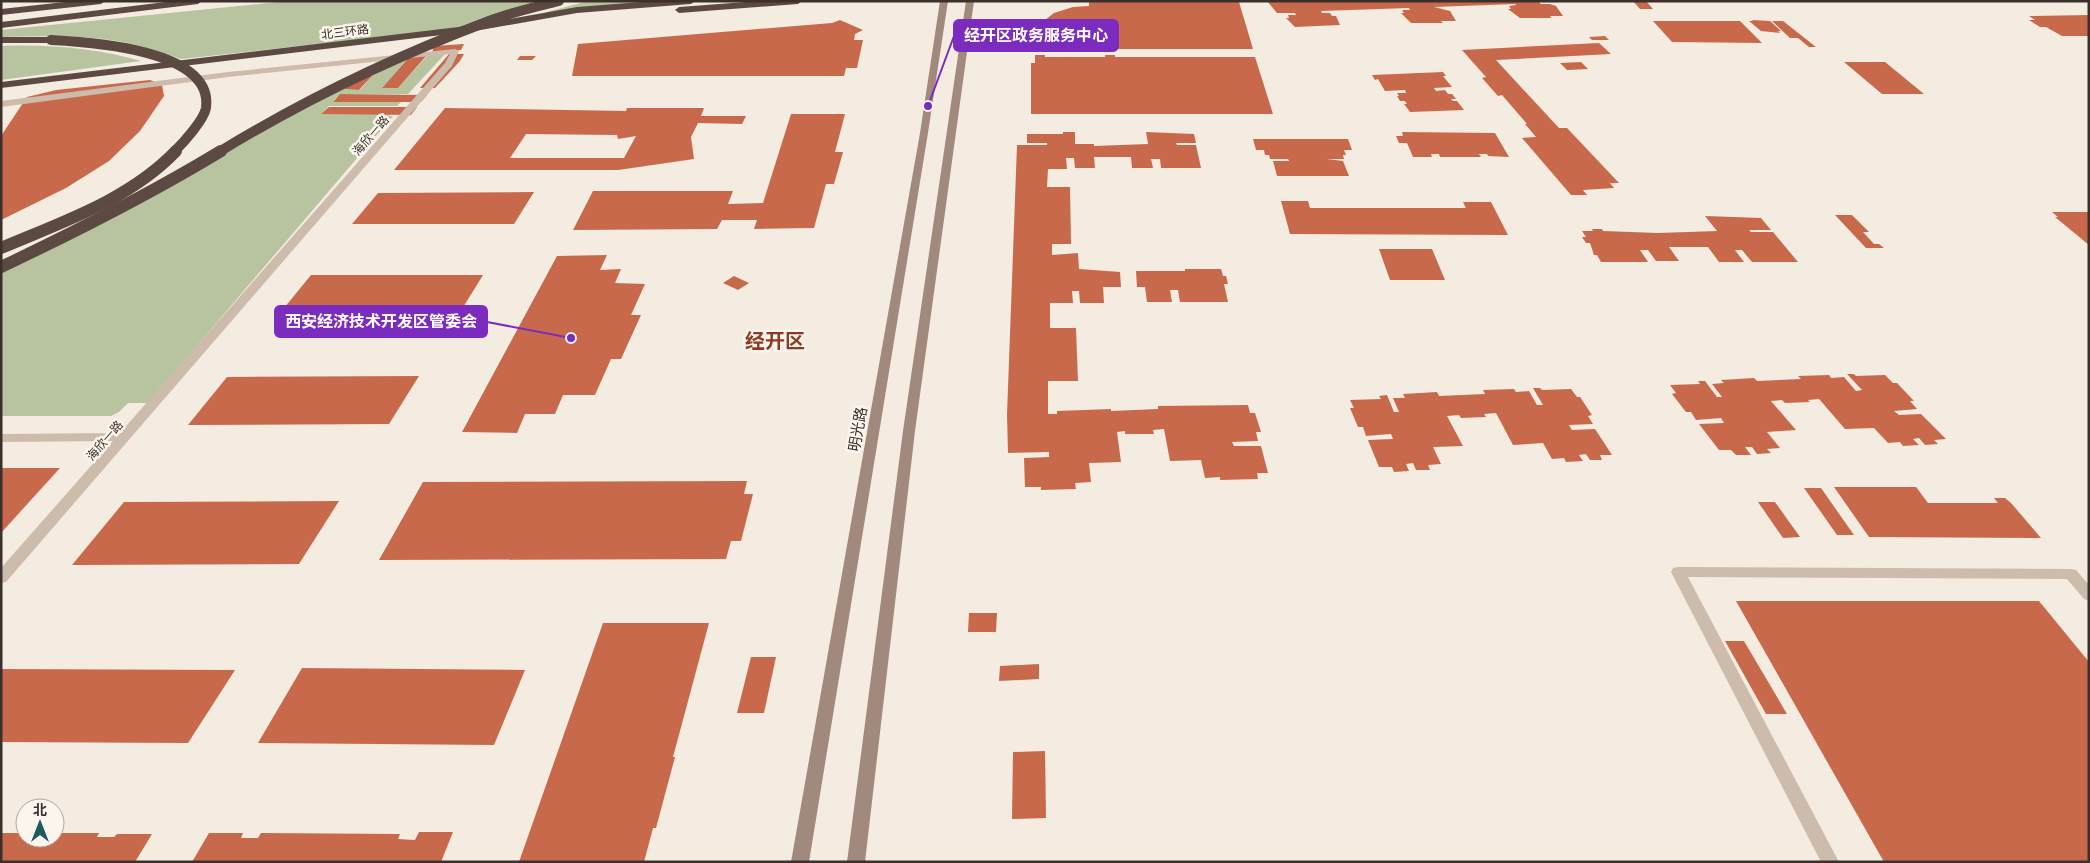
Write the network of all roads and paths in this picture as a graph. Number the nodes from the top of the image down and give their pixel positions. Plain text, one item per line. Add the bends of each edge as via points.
1 (101, 1) edge
2 (198, 1) edge
3 (559, 1) edge
4 (691, 1) edge
5 (798, 1) edge
6 (944, 1) edge
7 (970, 1) edge
8 (1, 12) edge
9 (1, 25) edge
10 (493, 25) junction
11 (1, 40) edge
12 (1, 85) edge
13 (1, 104) edge
14 (1, 248) edge
15 (1, 267) edge
16 (123, 437) junction
17 (1, 438) edge
18 (1, 578) edge
19 (2089, 595) edge
20 (800, 862) edge
21 (856, 862) edge
22 (1830, 862) edge

1 - 8 highway
2 - 9 highway
3 - 15 highway, bridge via 491,20 333,89 158,189
4 - 10 highway, 北三环路 via 578,10
5 - 10 highway
6 - 20 main road, 明光路
7 - 21 main road via 896,523
10 - 12 highway, 北三环路
11 - 14 highway, bridge via 101,43 146,52 186,69 203,87 206,109 191,134 163,164 107,202
13 - 16 street, 海欣一路 via 319,63 455,51 449,64
16 - 17 street
16 - 18 street, 海欣一路
19 - 22 street via 2071,574 1678,572

